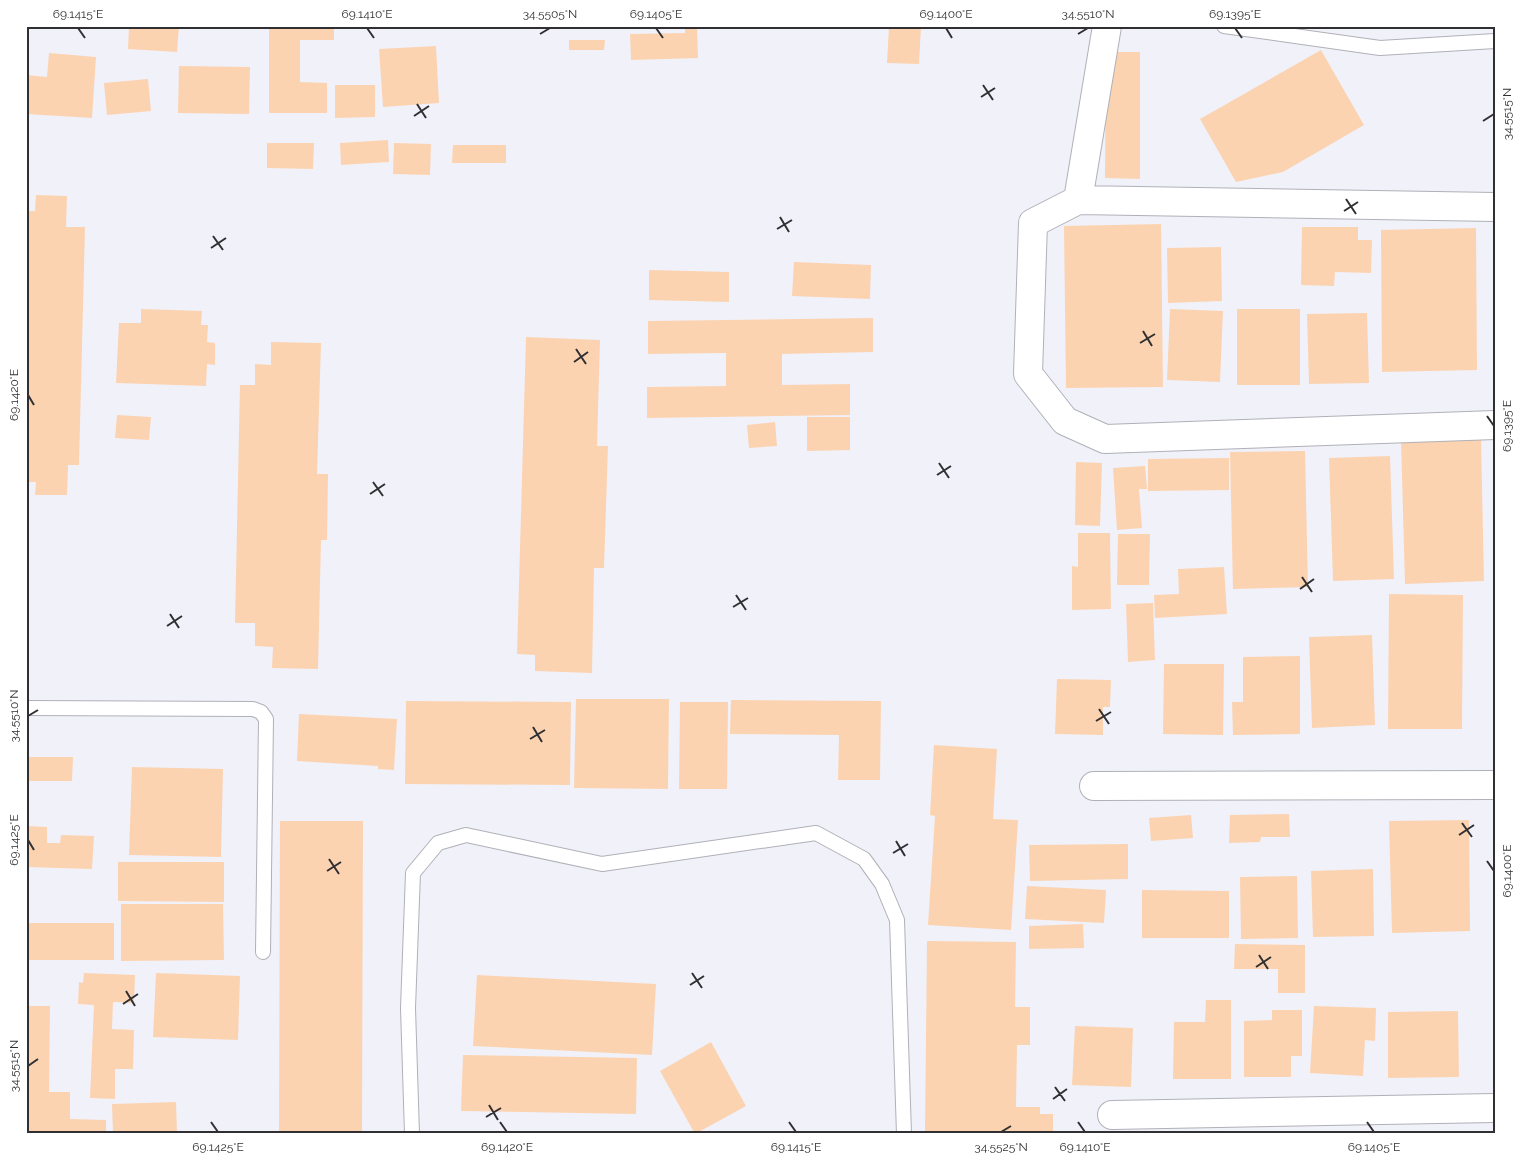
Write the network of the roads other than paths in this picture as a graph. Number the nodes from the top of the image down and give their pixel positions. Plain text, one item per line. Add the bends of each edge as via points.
1 (1107, 26) edge
2 (1224, 26) edge
3 (1495, 41) edge
4 (1078, 200) junction
5 (1495, 207) edge
6 (1495, 425) edge
7 (26, 708) edge
8 (1495, 785) edge
9 (1094, 786) dead end
10 (263, 952) dead end
11 (1495, 1108) edge
12 (1112, 1115) dead end
13 (412, 1134) edge
14 (904, 1134) edge

1 - 4 street
2 - 3 lane via 1380,48
4 - 5 street
4 - 6 street via 1033,223 1028,374 1065,421 1105,439
7 - 10 lane via 261,712 266,719
8 - 9 street
11 - 12 street
13 - 14 lane via 408,1008 413,873 438,843 466,835 602,864 816,833 864,858 882,884 897,920

